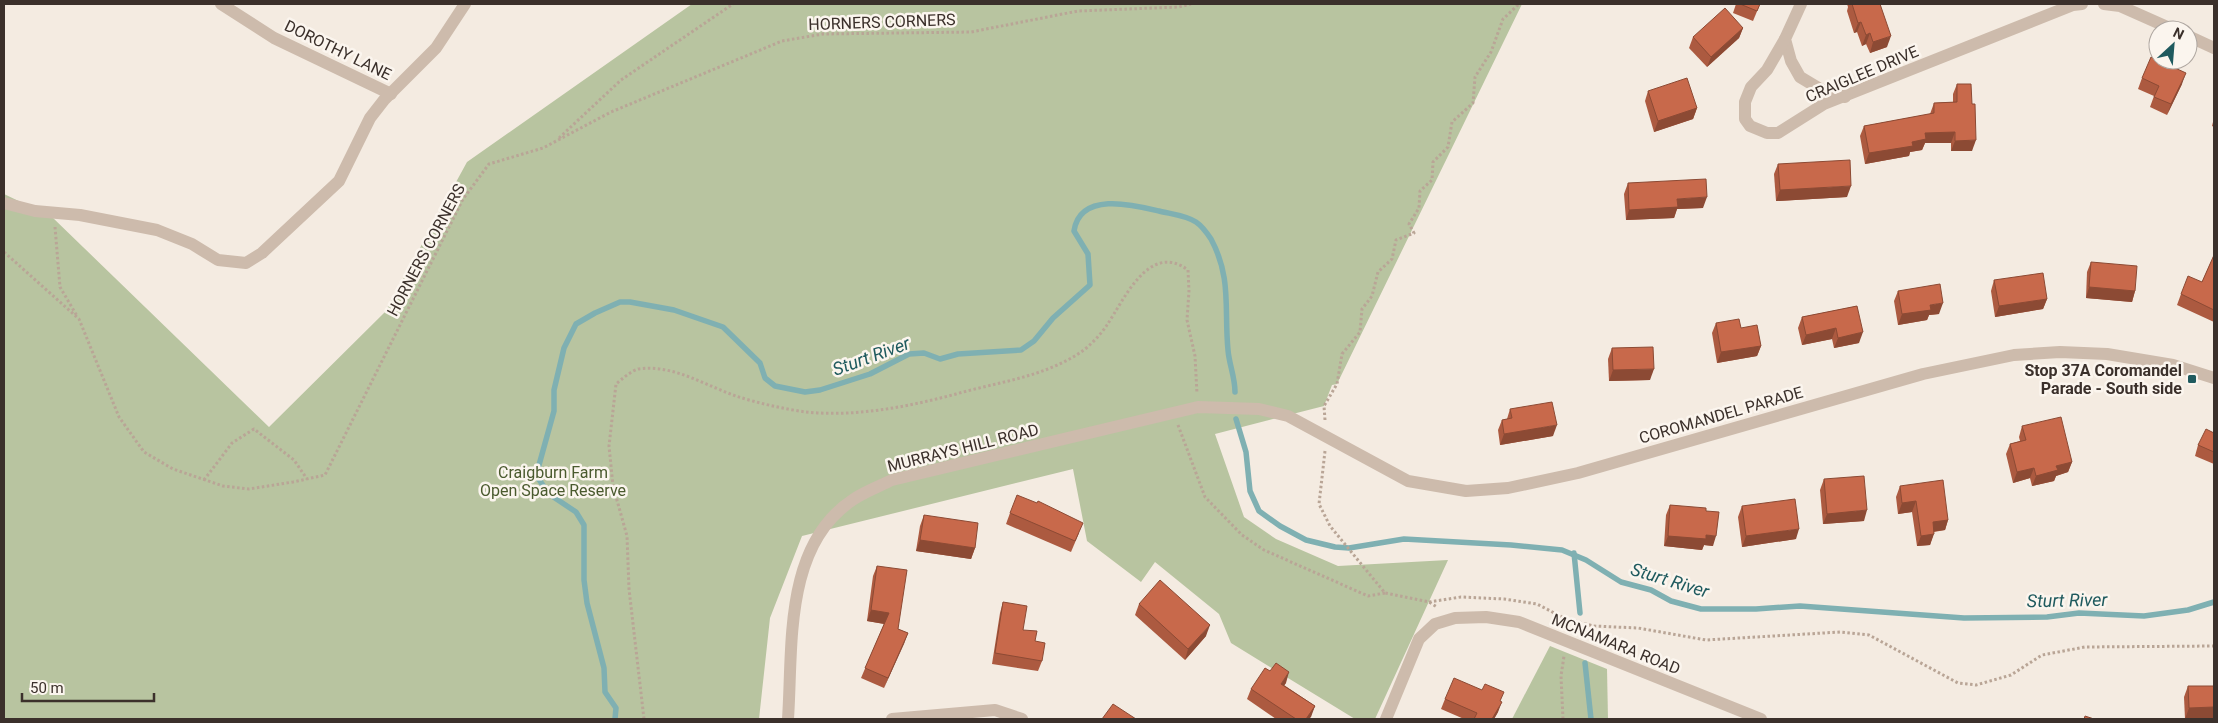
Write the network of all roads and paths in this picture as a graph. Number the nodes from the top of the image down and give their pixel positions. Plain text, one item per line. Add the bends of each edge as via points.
1 (221, 4) edge
2 (465, 4) edge
3 (733, 4) edge
4 (1191, 4) edge
5 (1519, 4) edge
6 (1801, 4) edge
7 (2082, 4) edge
8 (2104, 4) edge
9 (2152, 20) edge
10 (1785, 39) junction
11 (2198, 41) edge
12 (2214, 48) edge
13 (391, 94) junction
14 (1845, 97) junction
15 (554, 142) junction
16 (4, 203) edge
17 (53, 212) junction
18 (4, 252) edge
19 (79, 319) junction
20 (2214, 378) edge
21 (1203, 407) junction
22 (1249, 409) joint
23 (1173, 413) junction
24 (1327, 436) junction
25 (307, 479) junction
26 (204, 480) junction
27 (1385, 593) junction
28 (1455, 618) junction
29 (1593, 626) dead end
30 (1567, 640) junction
31 (2214, 646) edge
32 (644, 719) edge
33 (788, 719) edge
34 (892, 719) edge
35 (1022, 719) edge
36 (1386, 719) edge
37 (1563, 719) edge
38 (1761, 719) edge

1 - 13 street, DOROTHY LANE via 274,38
2 - 13 street via 436,48
3 - 15 path via 622,80
4 - 15 path, HORNERS CORNERS via 1078,11 971,32 823,34 782,41 611,112
5 - 24 path via 1502,19 1491,52 1475,77 1474,103 1452,122 1448,147 1433,162 1432,180 1420,191 1419,208 1409,224 1414,233 1396,240 1392,259 1378,272 1372,296 1362,309 1360,332 1342,354 1337,384 1324,406
6 - 10 street
7 - 14 street, CRAIGLEE DRIVE
8 - 9 street via 2120,6
10 - 14 street via 1800,77 1820,89
10 - 14 street, CRAIGLEE DRIVE via 1744,102 1745,119 1750,126 1778,133 1824,104
11 - 12 street
13 - 17 street via 370,118 339,181 262,253 246,263 218,260 192,244 157,230
15 - 25 path, HORNERS CORNERS via 489,164 463,199 325,474
16 - 17 street
17 - 19 path via 60,287
18 - 19 path, HORNERS CORNERS
19 - 26 path, HORNERS CORNERS via 119,417 144,452 173,469
20 - 24 street, COROMANDEL PARADE via 2173,365 2107,354 2060,352 2014,356 1923,374 1578,473 1466,491 1408,481
21 - 22 street, MURRAYS HILL ROAD
21 - 23 street, MURRAYS HILL ROAD
21 - 32 path via 1187,320 1188,270 1178,262 1160,263 1139,275 1106,327 1082,351 1051,370 902,407 837,413 804,412 737,396 683,374 658,368 636,370 616,384 610,446 613,486 627,536 629,589
22 - 24 street, COROMANDEL PARADE via 1288,416
23 - 27 path via 1205,497 1242,535 1264,550 1368,596
23 - 33 street, MURRAYS HILL ROAD via 892,480 854,499 830,520 815,541 801,575
24 - 27 path via 1319,504 1330,526
25 - 26 path, HORNERS CORNERS via 249,489
25 - 26 path via 294,460 254,429 232,443
27 - 28 path via 1428,602
28 - 30 street, MCNAMARA ROAD via 1486,617 1519,622
28 - 36 street, MCNAMARA ROAD via 1435,624 1419,639
29 - 31 path via 1638,628 1706,640 1840,632 1869,635 1958,682 1976,685 2012,675 2042,655 2085,647
30 - 37 path via 1561,676
30 - 38 street, MCNAMARA ROAD
34 - 35 street via 995,710

